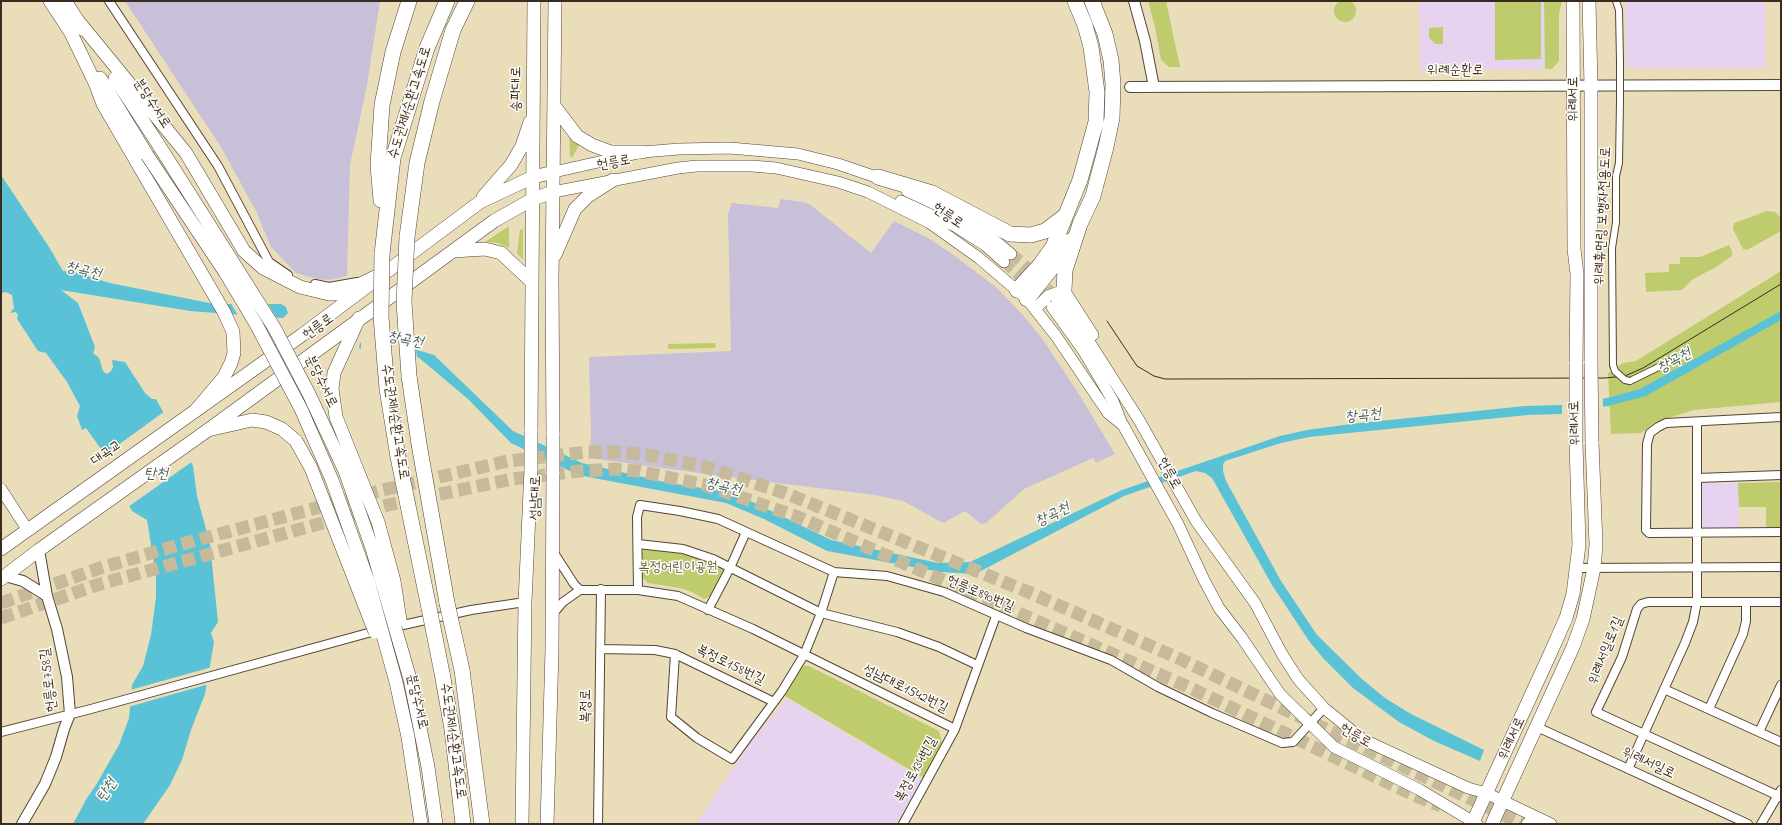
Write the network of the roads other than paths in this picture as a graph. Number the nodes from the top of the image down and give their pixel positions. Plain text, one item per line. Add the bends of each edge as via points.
1 (50, 1) edge
2 (65, 1) edge
3 (109, 1) edge
4 (411, 1) edge
5 (447, 1) edge
6 (467, 1) edge
7 (534, 1) edge
8 (555, 1) edge
9 (1075, 1) edge
10 (1092, 1) edge
11 (1134, 1) edge
12 (1573, 1) edge
13 (1589, 1) edge
14 (1616, 1) edge
15 (74, 26) junction
16 (1574, 85) junction
17 (1781, 85) edge
18 (1591, 86) junction
19 (1130, 87) dead end
20 (1154, 87) junction
21 (555, 107) junction
22 (534, 110) junction
23 (644, 152) junction
24 (142, 158) junction
25 (554, 172) junction
26 (533, 177) junction
27 (878, 177) junction
28 (613, 180) junction
29 (553, 192) junction
30 (868, 192) junction
31 (533, 199) junction
32 (480, 202) junction
33 (1066, 216) junction
34 (1080, 224) junction
35 (384, 227) junction
36 (451, 252) junction
37 (552, 262) junction
38 (389, 270) junction
39 (368, 280) junction
40 (532, 282) junction
41 (1058, 299) junction
42 (1026, 300) junction
43 (359, 318) junction
44 (1669, 362) dead end
45 (197, 409) junction
46 (1778, 417) edge
47 (1697, 422) junction
48 (1123, 425) junction
49 (208, 430) junction
50 (1778, 476) edge
51 (1697, 478) junction
52 (1, 489) edge
53 (31, 527) junction
54 (746, 532) junction
55 (1781, 532) edge
56 (1698, 533) junction
57 (638, 544) junction
58 (44, 547) junction
59 (1, 549) edge
60 (553, 552) junction
61 (1781, 567) edge
62 (730, 568) junction
63 (1577, 568) junction
64 (1594, 568) junction
65 (1698, 568) junction
66 (834, 572) junction
67 (3, 578) edge
68 (601, 589) junction
69 (580, 590) junction
70 (638, 590) junction
71 (48, 596) junction
72 (525, 602) junction
73 (1697, 602) junction
74 (1746, 602) junction
75 (1777, 602) edge
76 (708, 610) junction
77 (821, 613) junction
78 (552, 615) junction
79 (996, 616) junction
80 (600, 649) junction
81 (675, 654) junction
82 (804, 655) junction
83 (977, 665) junction
84 (410, 679) junction
85 (396, 682) junction
86 (1781, 685) edge
87 (1664, 689) junction
88 (774, 702) junction
89 (1324, 708) junction
90 (1710, 709) junction
91 (70, 714) junction
92 (1309, 723) junction
93 (1537, 727) junction
94 (955, 729) junction
95 (1, 732) edge
96 (1759, 732) junction
97 (1643, 734) junction
98 (1781, 742) edge
99 (1628, 769) junction
100 (1486, 793) junction
101 (1780, 794) edge
102 (1502, 800) junction
103 (1546, 822) edge
104 (1475, 823) edge
105 (22, 824) edge
106 (421, 824) edge
107 (436, 824) edge
108 (463, 824) edge
109 (482, 824) edge
110 (522, 824) edge
111 (547, 824) edge
112 (598, 824) edge
113 (903, 824) edge
114 (1492, 824) edge
115 (1527, 824) edge
116 (1748, 824) edge
117 (1761, 824) edge

1 - 15 main road, 분당수서로
2 - 15 main road, 분당수서로
3 - 39 street via 218,166 269,262 295,280 329,287
4 - 35 highway via 389,67 381,112 378,165
5 - 35 highway, 수도권제1순환고속도로 via 427,48 393,158
6 - 109 highway, 수도권제1순환고속도로, bridge via 453,30 417,163 407,237 404,302 409,376 419,444 447,603 462,670
7 - 22 main road, 송파대로
8 - 21 main road
9 - 33 highway via 1091,47 1097,103 1096,122 1085,163
10 - 34 highway via 1105,34 1111,60 1113,109 1096,185
11 - 20 street
12 - 16 main road, 위례서로
13 - 18 main road, 위례서로
14 - 44 street, 위례휴먼링 보행자전용도로, bridge via 1619,10 1620,101 1616,222 1612,248 1613,368 1625,380 1630,381
15 - 24 main road, 분당수서로
15 - 39 main road via 186,153 244,251 263,268 300,287 329,294 340,294
15 - 84 main road, 분당수서로, bridge via 160,147 275,329 347,478 372,548
16 - 18 street, 위례순환로
16 - 20 street, 위례순환로
16 - 63 main road, 위례서로, bridge via 1579,545
17 - 18 street, 위례순환로
18 - 64 main road, 위례서로, bridge via 1591,363 1596,545
19 - 20 street, 위례순환로
21 - 23 main road via 577,136 592,145 611,152
21 - 25 main road
22 - 26 main road, 송파대로
22 - 32 main road via 522,146 511,165
23 - 25 main road, 헌릉로
23 - 27 main road, 헌릉로 via 708,148 774,151 838,164
24 - 45 main road via 224,312 232,332 234,342 231,364 224,377
24 - 85 main road, 분당수서로, bridge via 240,298 300,408 332,480 368,581
25 - 26 main road, 헌릉로
25 - 29 main road, 성남대로
26 - 31 main road, 성남대로
26 - 32 main road, 헌릉로
27 - 30 main road, 헌릉로 via 952,212 994,240 1008,258 956,226 908,203
27 - 33 highway via 932,193 1010,234 1031,235 1045,231
28 - 29 main road, 헌릉로
28 - 30 main road, 헌릉로 via 697,166 752,166 805,174
28 - 37 main road via 588,196 575,210
29 - 31 main road, 헌릉로
29 - 37 main road, 성남대로
30 - 42 main road, 헌릉로 via 930,223 979,258
31 - 36 main road, 헌릉로 via 494,221
31 - 40 main road, 성남대로
32 - 38 main road, 헌릉로
33 - 42 highway via 1053,247 1040,265
34 - 41 highway
34 - 42 highway via 1051,269
35 - 108 highway, 수도권제1순환고속도로, bridge via 381,317 387,389 398,458 452,729
36 - 40 main road via 485,248 500,252
36 - 43 main road, 헌릉로
37 - 60 main road, 성남대로, bridge
38 - 39 main road
38 - 45 main road, 헌릉로
40 - 72 main road, 성남대로, bridge via 531,431
41 - 42 main road via 1048,296
41 - 48 main road via 1083,350 1113,401
41 - 89 main road, 헌릉로 via 1125,385 1139,420 1184,500 1255,603 1298,679
42 - 48 main road, 헌릉로 via 1056,336 1108,412
43 - 49 main road, 헌릉로
43 - 84 main road, bridge via 334,373 332,389 336,417 378,522 394,581
45 - 53 main road, 대곡교
46 - 47 street
47 - 51 street
47 - 56 street via 1666,422 1650,433 1647,444 1646,530 1649,533
48 - 92 main road, 헌릉로 via 1178,524 1219,608 1280,694
49 - 58 main road
49 - 85 main road, bridge via 252,420 266,422 282,429 296,441 311,468
50 - 51 street
51 - 56 street
52 - 53 main road
53 - 59 main road
54 - 57 street, 헌릉로890번길 via 718,519 640,505 637,517
54 - 62 street
54 - 66 street, 헌릉로890번길
55 - 56 street
56 - 65 street
57 - 62 street via 682,549 713,559
57 - 70 street, 헌릉로890번길
58 - 67 main road
58 - 71 street, 헌릉로758길
60 - 69 street
60 - 78 main road, 성남대로
61 - 65 street
62 - 76 street
62 - 77 street
63 - 64 street
63 - 100 main road, 위례서로 via 1566,618
64 - 65 street
64 - 93 main road, 위례서로 via 1583,618 1573,647
65 - 73 street
66 - 77 street
66 - 79 street, 헌릉로890번길 via 887,576 944,592
67 - 71 street via 23,581
68 - 69 street, 성남대로1542번길
68 - 70 street, 성남대로1542번길
68 - 80 street, 복정로
69 - 78 street via 563,602
70 - 76 street, 성남대로1542번길 via 678,596
71 - 91 street, 헌릉로758길 via 67,677
72 - 91 street via 470,610 380,630
72 - 110 main road, 성남대로
73 - 74 street, 위례서일로1길
73 - 87 street via 1690,631
73 - 97 street, 위례서일로1길 via 1648,602 1641,604 1637,609 1622,657 1596,712
74 - 75 street, 위례서일로1길
74 - 90 street via 1743,634
76 - 82 street, 성남대로1542번길
77 - 82 street
77 - 83 street via 898,632
78 - 111 main road, 성남대로
79 - 83 street, 성남대로1542번길
79 - 92 street, 헌릉로890번길 via 1110,660 1165,690 1282,742 1293,742
80 - 81 street, 복정로158번길 via 655,650
80 - 112 street, 복정로
81 - 88 street, 복정로158번길
81 - 88 street, 복정로158번길 via 671,717 697,738 732,759
82 - 88 street, 복정로158번길
82 - 94 street, 성남대로1542번길
83 - 94 street, 성남대로1542번길
84 - 107 main road, 분당수서로, bridge via 428,767
85 - 106 main road, 분당수서로, bridge via 408,737
86 - 96 street
87 - 90 street
87 - 97 street
89 - 92 street, 헌릉로890번길
89 - 100 main road, 헌릉로 via 1362,739 1468,788
90 - 96 street
91 - 95 street
91 - 105 street, 헌릉로758길 via 45,784
92 - 104 main road, 헌릉로 via 1334,747 1420,790
93 - 99 street, 위례서일로
93 - 102 main road, 위례서로
94 - 113 street, 복정로134번길
96 - 98 street
97 - 99 street
97 - 101 street, 위례서일로1길
99 - 116 street, 위례서일로
100 - 102 main road, 헌릉로
100 - 104 main road, 위례서로
101 - 117 street
102 - 103 main road, 헌릉로
102 - 114 main road, 위례서로
103 - 115 main road

